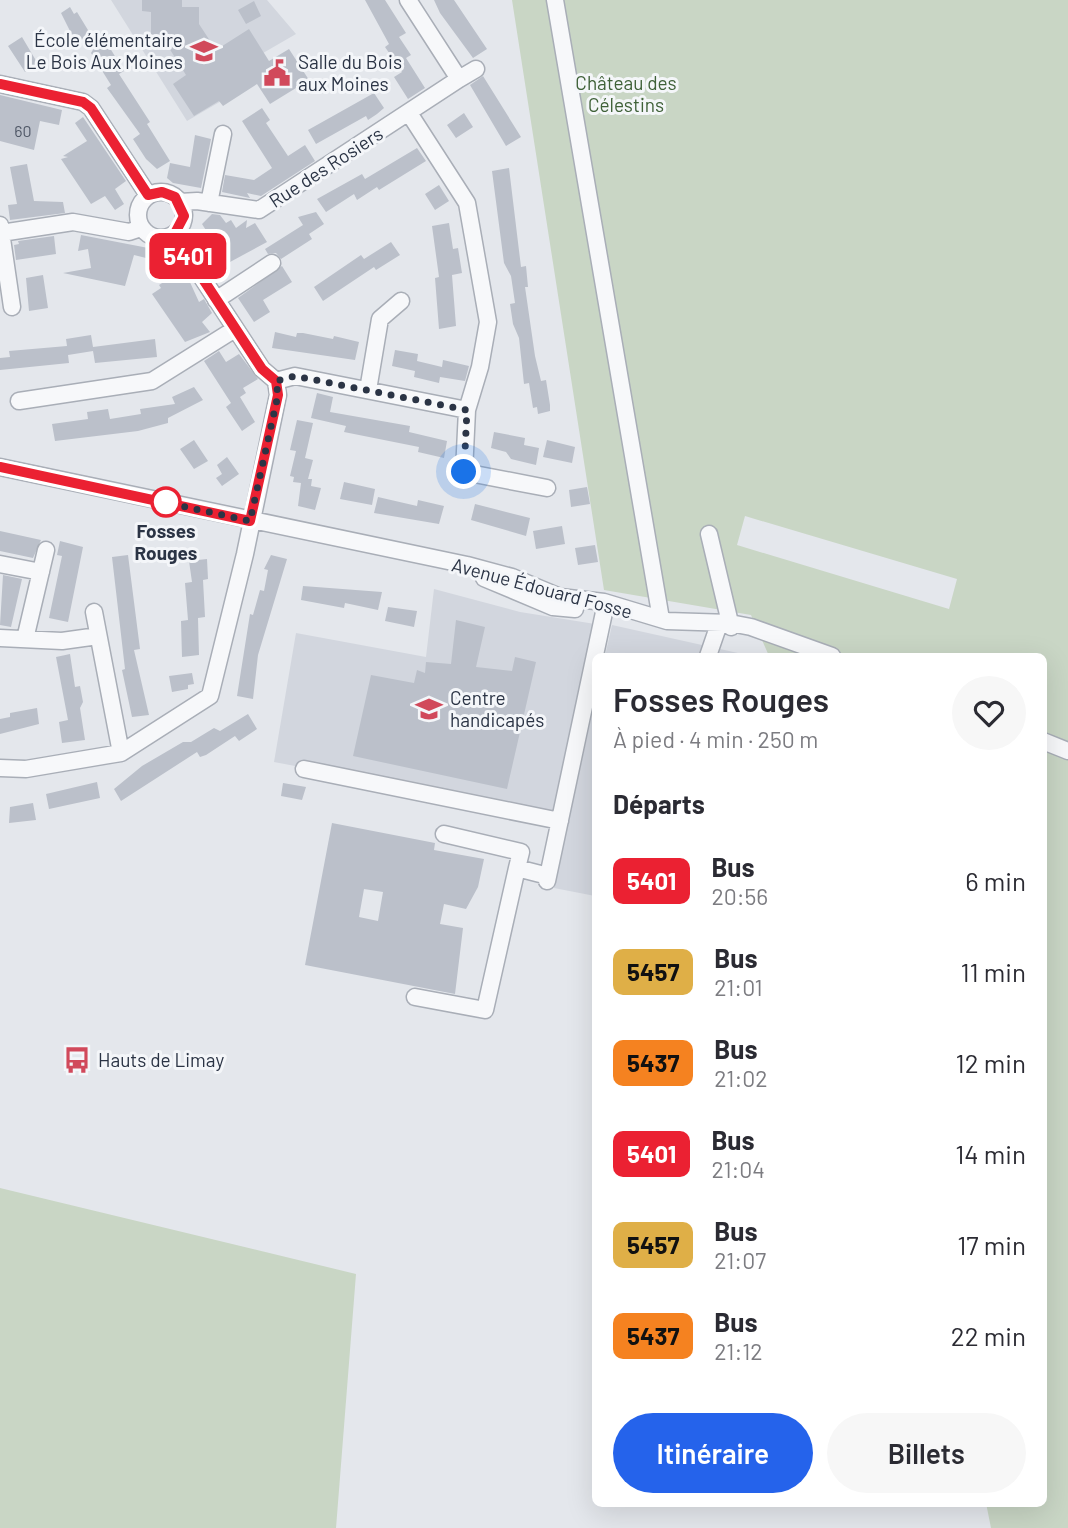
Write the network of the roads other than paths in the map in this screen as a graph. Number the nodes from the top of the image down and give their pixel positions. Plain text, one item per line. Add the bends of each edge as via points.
1 (408, 0) edge
2 (555, 0) edge
3 (477, 69) dead end
4 (459, 79) junction
5 (0, 84) edge
6 (409, 113) junction
7 (223, 134) dead end
8 (148, 195) junction
9 (180, 202) junction
10 (209, 203) junction
11 (141, 228) junction
12 (1, 229) edge
13 (174, 235) junction
14 (272, 263) dead end
15 (4, 285) edge
16 (216, 300) junction
17 (401, 301) dead end
18 (12, 307) dead end
19 (235, 329) junction
20 (276, 381) junction
21 (368, 390) junction
22 (19, 401) dead end
23 (467, 410) junction
24 (0, 467) edge
25 (547, 488) dead end
26 (250, 521) junction
27 (709, 534) dead end
28 (46, 550) dead end
29 (0, 564) edge
30 (41, 572) junction
31 (605, 608) junction
32 (94, 612) dead end
33 (633, 616) junction
34 (661, 619) junction
35 (727, 626) junction
36 (98, 636) junction
37 (0, 638) edge
38 (25, 639) junction
39 (595, 653) edge
40 (710, 653) edge
41 (824, 653) edge
42 (592, 670) edge
43 (1047, 743) edge
44 (1068, 751) edge
45 (121, 753) junction
46 (0, 768) edge
47 (304, 769) dead end
48 (560, 821) junction
49 (444, 834) dead end
50 (517, 868) junction
51 (415, 997) dead end

1 - 4 street
2 - 34 street
3 - 4 street, Rue des Rosiers
4 - 6 street, Rue des Rosiers
5 - 8 street via 83,102 91,108
6 - 10 street, Rue des Rosiers via 259,211
6 - 23 street via 467,203 488,322
7 - 10 street
8 - 9 street via 162,192
8 - 11 street via 137,214
9 - 10 street, Rue des Rosiers
9 - 13 street via 184,216
11 - 12 street via 128,232 73,222
11 - 13 street via 160,239
12 - 15 street
13 - 16 street
14 - 16 street
15 - 18 street
16 - 19 street
17 - 21 street via 380,319
19 - 20 street via 262,369
19 - 22 street via 152,381
20 - 21 street via 295,376
20 - 26 street via 278,395
21 - 23 street
23 - 25 street via 464,472
24 - 26 street, Avenue Édouard Fosse
26 - 31 street, Avenue Édouard Fosse via 441,562 553,607
26 - 45 street via 210,696
27 - 35 street
28 - 30 street
29 - 30 street
30 - 38 street
31 - 33 street, Avenue Édouard Fosse
31 - 39 street
32 - 36 street
33 - 34 street, Avenue Édouard Fosse
33 - 35 street, Avenue Édouard Fosse via 658,628
34 - 35 street, Avenue Édouard Fosse
35 - 40 street
35 - 41 street, Avenue Édouard Fosse via 767,633
36 - 38 street via 62,641
36 - 45 street
37 - 38 street
42 - 48 street
43 - 44 street
45 - 46 street via 26,769
47 - 48 street
48 - 50 street via 548,878
49 - 50 street via 521,852
50 - 51 street via 485,1010

